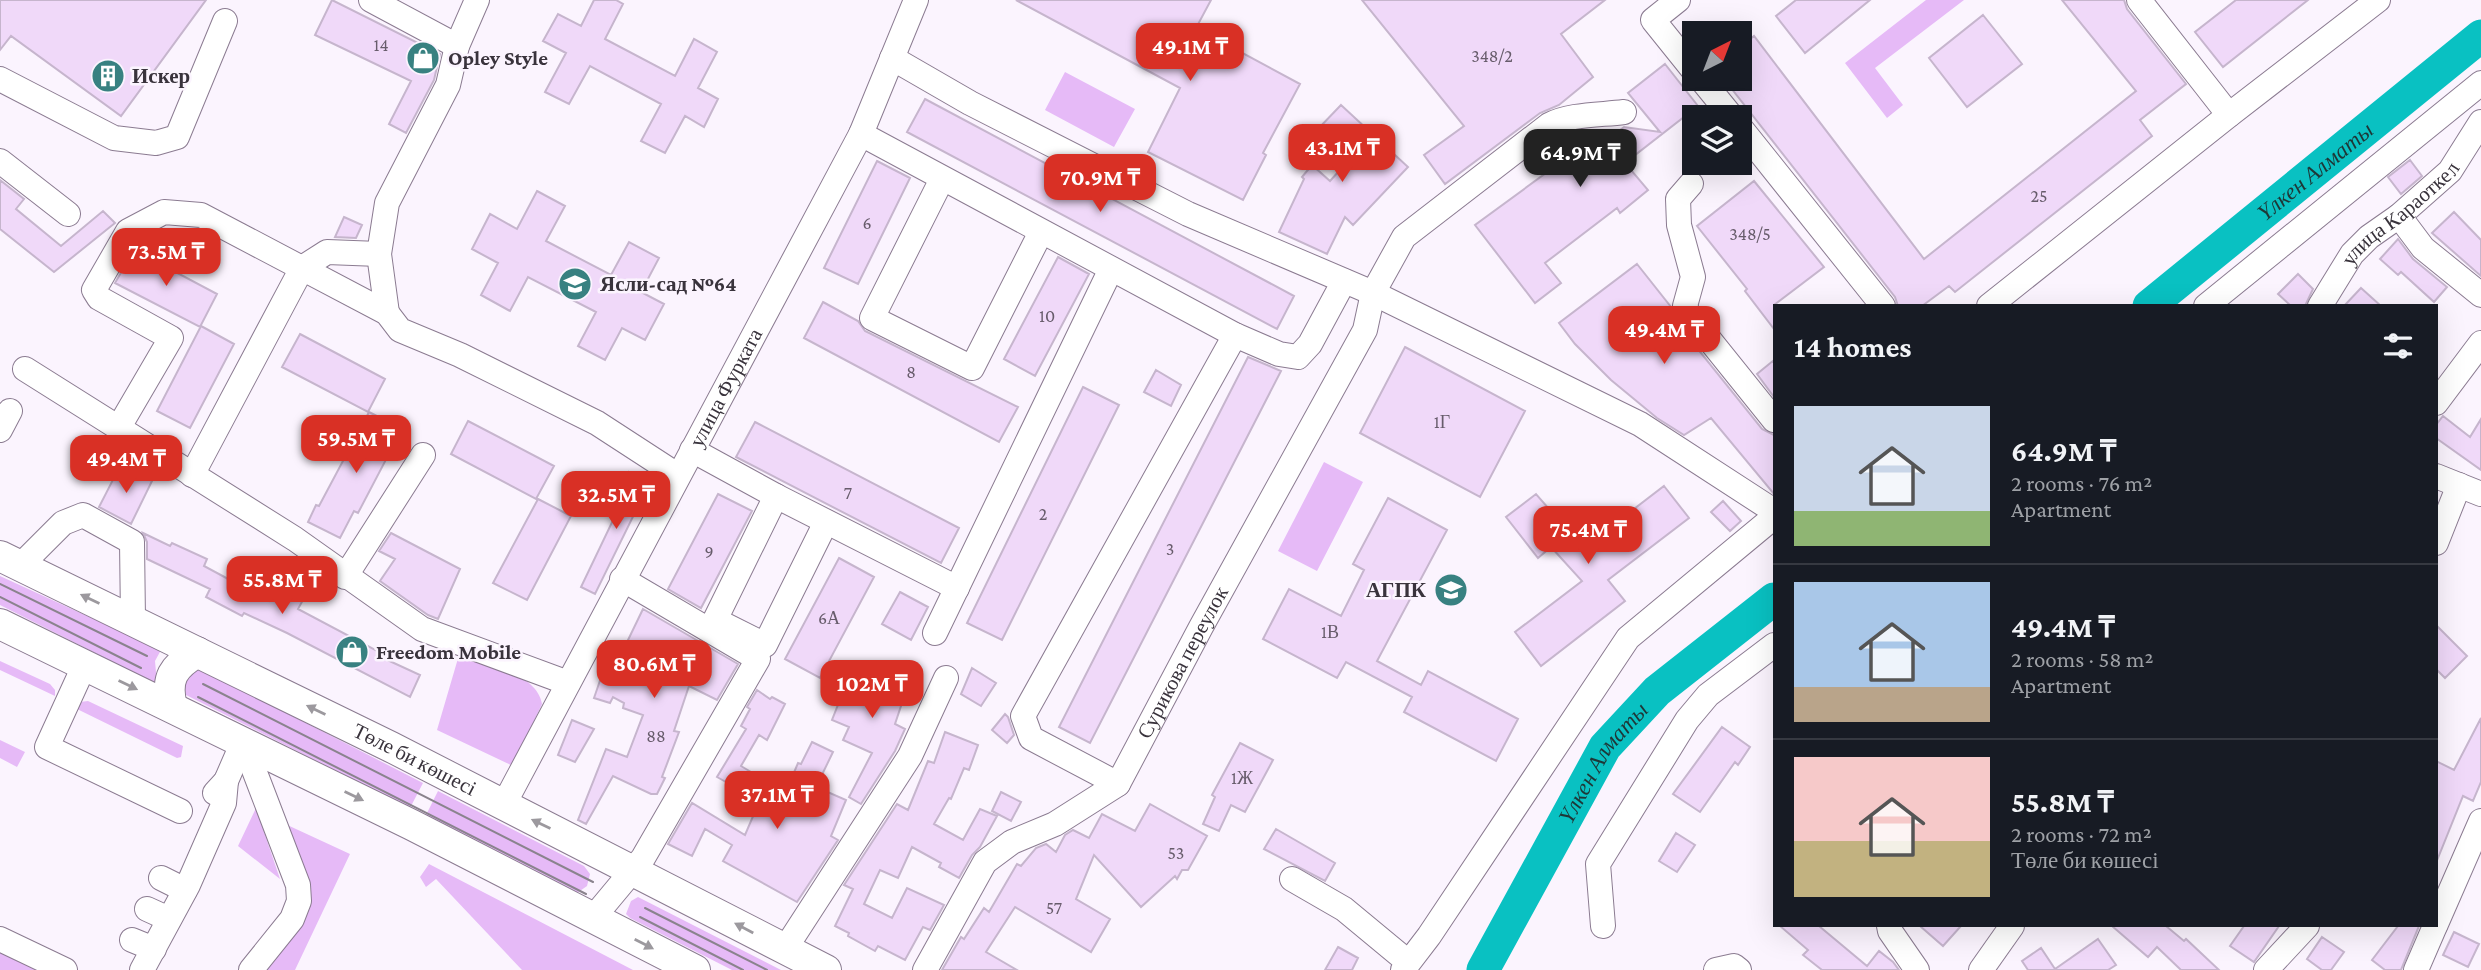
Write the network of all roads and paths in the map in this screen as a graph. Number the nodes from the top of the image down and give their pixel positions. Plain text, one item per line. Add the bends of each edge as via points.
1 (371, 0) edge
2 (477, 0) edge
3 (916, 0) edge
4 (1678, 0) edge
5 (2140, 0) edge
6 (2378, 0) edge
7 (225, 21) dead end
8 (457, 46) junction
9 (1682, 56) edge
10 (892, 58) junction
11 (0, 79) edge
12 (2481, 83) edge
13 (1710, 91) edge
14 (1722, 105) edge
15 (1624, 112) dead end
16 (2229, 115) junction
17 (2481, 122) edge
18 (861, 134) junction
19 (1752, 142) edge
20 (0, 161) edge
21 (942, 179) junction
22 (1690, 184) dead end
23 (68, 214) dead end
24 (2399, 216) junction
25 (1041, 232) junction
26 (379, 254) junction
27 (302, 268) junction
28 (1111, 269) junction
29 (1343, 281) junction
30 (1373, 293) junction
31 (2481, 295) edge
32 (1881, 304) edge
33 (1992, 304) edge
34 (2208, 304) edge
35 (2321, 304) edge
36 (387, 313) junction
37 (1235, 335) junction
38 (2481, 343) edge
39 (25, 369) dead end
40 (2438, 400) edge
41 (1773, 419) edge
42 (119, 427) junction
43 (692, 450) junction
44 (424, 455) dead end
45 (192, 475) junction
46 (677, 475) junction
47 (2438, 477) edge
48 (2470, 489) edge
49 (776, 496) junction
50 (1773, 510) edge
51 (1773, 518) edge
52 (826, 522) junction
53 (2438, 541) edge
54 (10, 561) edge
55 (345, 576) junction
56 (622, 579) junction
57 (957, 588) junction
58 (133, 620) junction
59 (0, 624) edge
60 (935, 633) dead end
61 (1773, 646) edge
62 (197, 652) junction
63 (85, 664) junction
64 (946, 678) dead end
65 (568, 683) junction
66 (172, 707) junction
67 (253, 754) junction
68 (1118, 784) junction
69 (503, 806) junction
70 (180, 811) dead end
71 (2481, 821) edge
72 (634, 870) junction
73 (162, 878) dead end
74 (1292, 879) dead end
75 (187, 887) junction
76 (593, 918) junction
77 (2438, 920) edge
78 (1603, 926) dead end
79 (1889, 927) edge
80 (2010, 927) edge
81 (2306, 927) edge
82 (2435, 927) edge
83 (0, 939) edge
84 (785, 949) junction
85 (143, 953) edge
86 (1405, 966) edge
87 (65, 970) edge
88 (251, 970) edge
89 (695, 970) edge
90 (826, 970) edge
91 (926, 970) edge
92 (1716, 970) edge
93 (1740, 970) edge
94 (1917, 970) edge
95 (1981, 970) edge
96 (2266, 970) edge
97 (2416, 970) edge

1 - 8 street
2 - 8 street
3 - 10 street, улица Фурката
4 - 9 street via 1653,20
5 - 16 street
6 - 16 street
7 - 11 street via 177,137 156,143 114,138
8 - 26 street via 448,85 387,203
10 - 18 street, улица Фурката
10 - 29 street via 1188,214
12 - 34 street
13 - 14 street
15 - 30 street, Сурикова переулок via 1563,117 1549,125 1404,237
16 - 33 street
17 - 24 street, улица Караоткел via 2450,171
18 - 21 street
18 - 43 street, улица Фурката
19 - 32 street
20 - 23 street
21 - 25 street
21 - 25 street via 872,318 972,369
22 - 41 street via 1678,199 1679,225 1693,277 1685,306
24 - 31 street via 2423,248
24 - 35 street, улица Караоткел via 2352,254
25 - 28 street
26 - 27 street via 327,252
26 - 36 street
27 - 36 street
27 - 42 street via 201,215 164,212 128,231 94,290 99,298 171,338
27 - 45 street
28 - 37 street
28 - 57 street
29 - 30 street
29 - 37 street via 1310,344 1298,356 1279,354
30 - 50 street via 1640,424
30 - 68 street, Сурикова переулок via 1364,330
36 - 46 street via 400,330 597,423
37 - 68 street via 1023,716 1031,738
38 - 40 street
39 - 42 street
42 - 45 street
43 - 46 street, улица Фурката
43 - 49 street
44 - 55 street
45 - 55 street
46 - 56 street, улица Фурката
47 - 48 street
48 - 53 street
49 - 52 street
49 - 52 street via 715,620 765,645
51 - 86 street via 1628,638
52 - 57 street
58 -> 54 main road, Төле би көшесі
54 - 58 street via 63,523 83,515 132,542
55 - 65 street via 422,629
56 - 65 street, улица Фурката
56 - 72 street via 758,659
57 - 60 street
58 - 62 main road, Төле би көшесі
59 - 63 main road
61 - 78 street via 1708,695 1687,720 1598,864
62 - 66 main road via 172,674 167,689
69 -> 62 main road, Төле би көшесі
63 -> 66 main road
63 - 70 street via 47,747
64 - 84 street via 910,756
65 - 69 street, улица Фурката
66 - 67 main road
67 - 75 street via 205,878
67 - 75 street via 212,797 181,863
67 -> 76 main road
67 - 88 street via 298,885 299,901 292,919
68 - 91 street, Сурикова переулок via 1055,824 1012,842 985,862
72 -> 69 main road, Төле би көшесі
71 - 77 street
72 - 76 street
84 -> 72 main road, Төле би көшесі
73 - 75 street
74 - 86 street via 1344,909
75 - 85 street via 158,914
76 -> 89 main road
79 - 94 street
80 - 95 street
81 - 96 street
82 - 97 street
83 - 87 street
84 - 90 main road, Төле би көшесі
92 - 93 street via 1734,966

